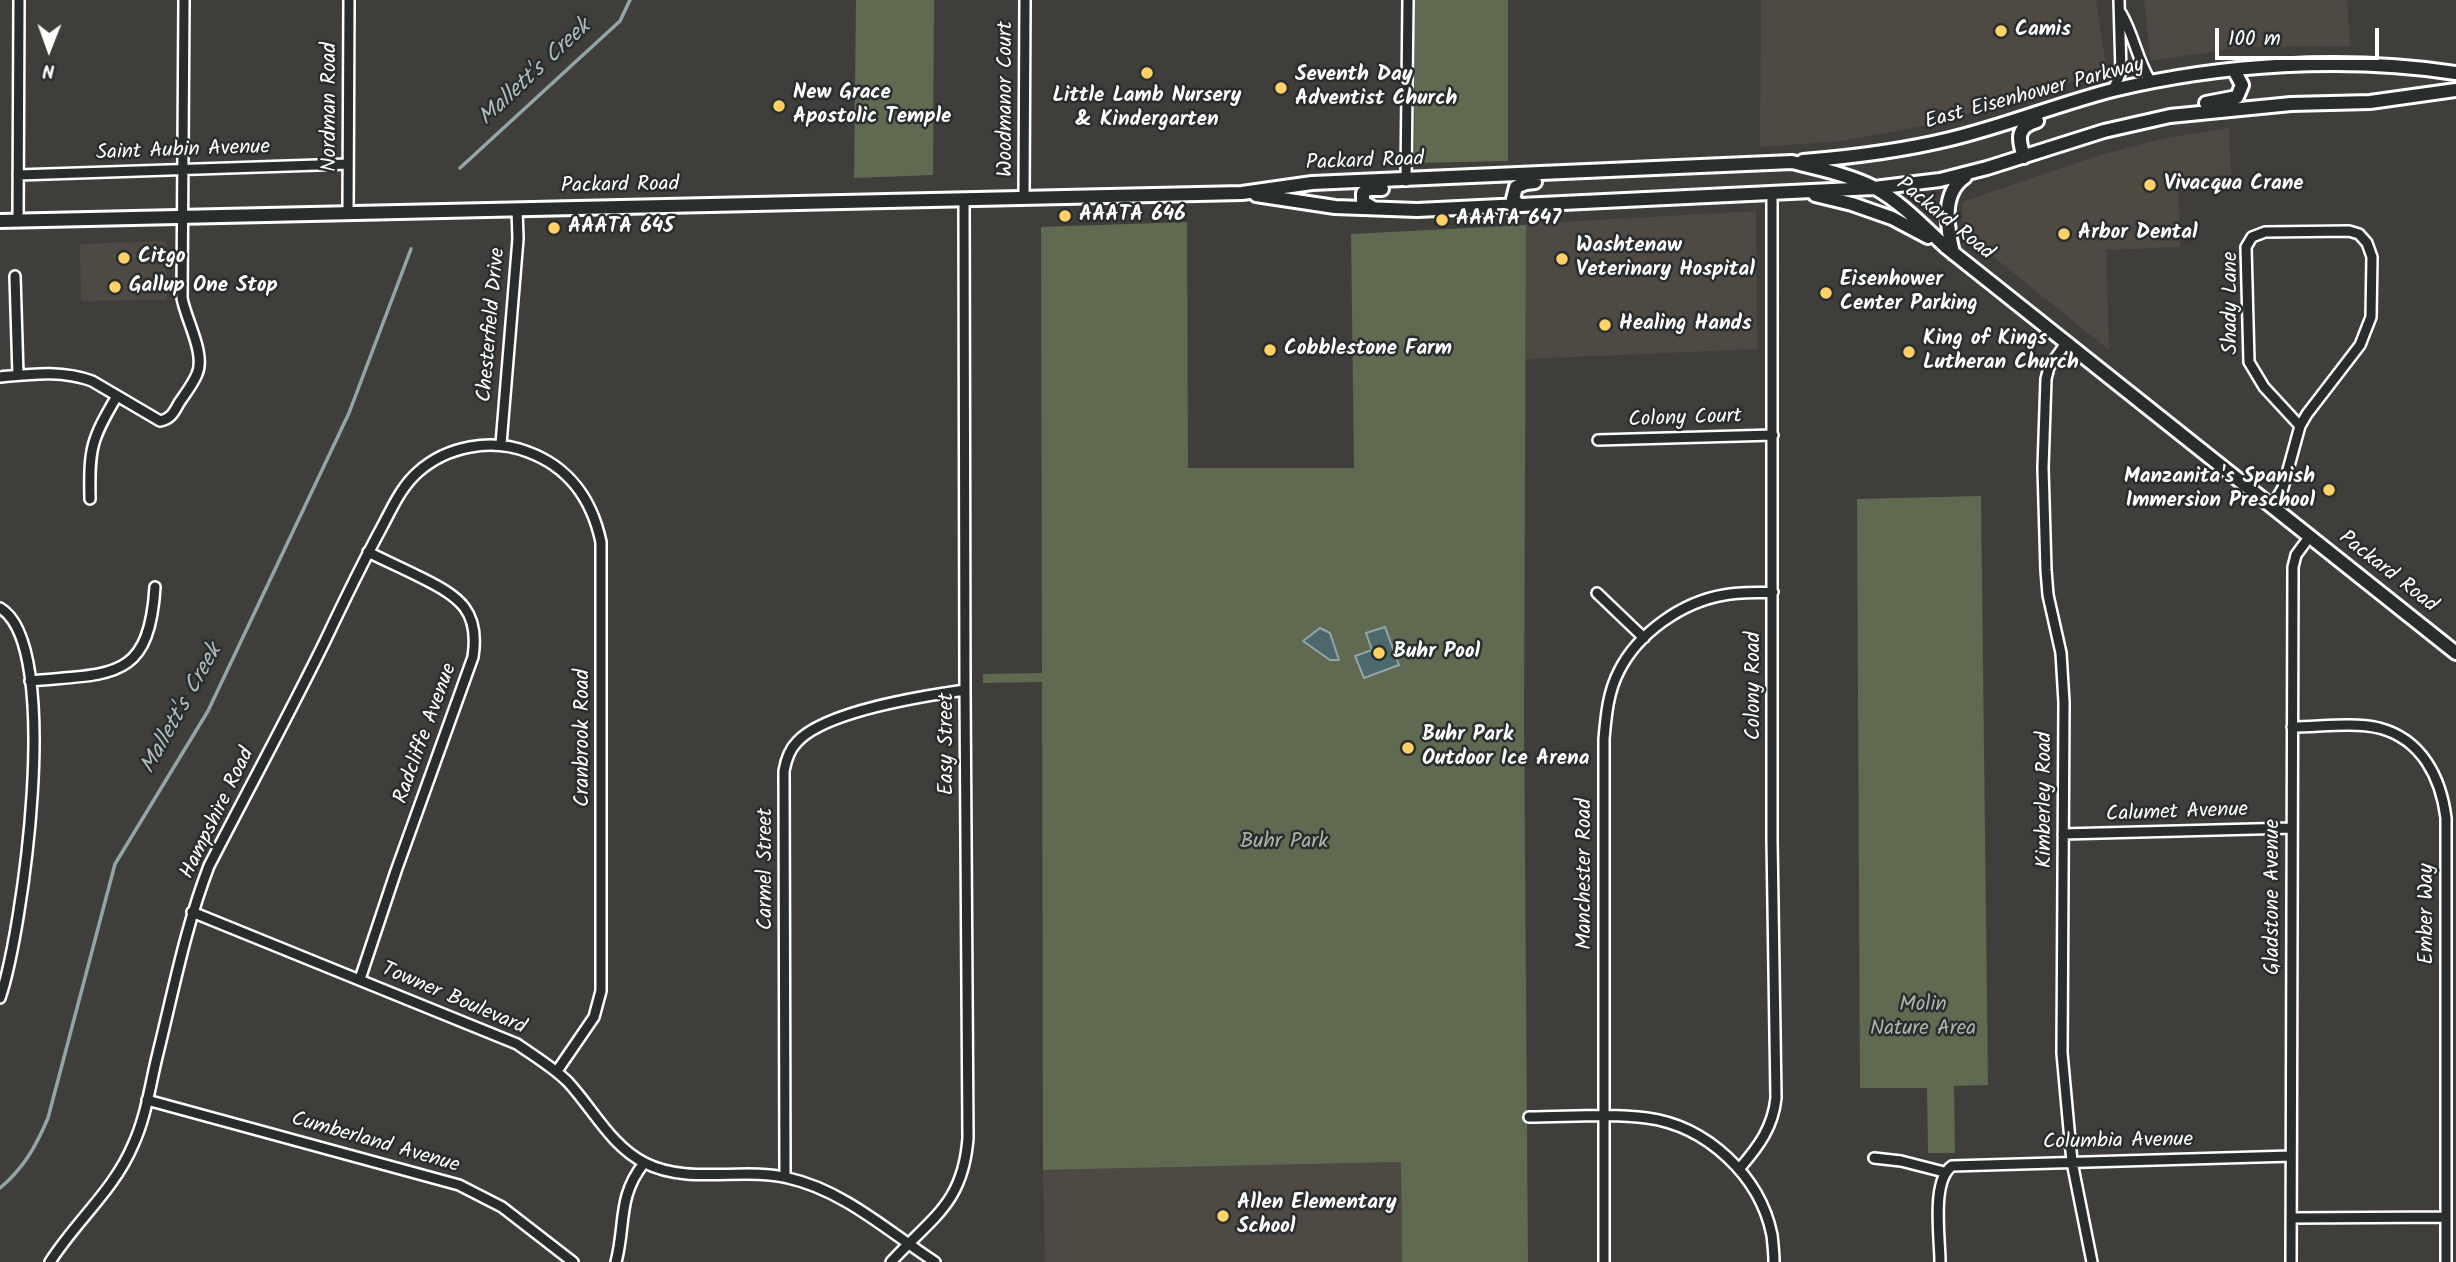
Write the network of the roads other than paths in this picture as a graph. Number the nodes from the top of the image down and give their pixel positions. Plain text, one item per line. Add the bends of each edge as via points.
1 (19, 0) edge
2 (184, 0) edge
3 (349, 0) edge
4 (1025, 0) edge
5 (1408, 0) edge
6 (2119, 0) edge
7 (2120, 11) junction
8 (2234, 70) junction
9 (2456, 73) edge
10 (2151, 82) junction
11 (2113, 90) junction
12 (2456, 90) edge
13 (2070, 102) junction
14 (2170, 116) junction
15 (2024, 157) junction
16 (1792, 162) junction
17 (348, 164) junction
18 (182, 169) junction
19 (1614, 171) junction
20 (1973, 172) junction
21 (18, 175) junction
22 (1489, 177) junction
23 (1406, 181) junction
24 (1874, 188) junction
25 (1801, 191) junction
26 (1772, 192) junction
27 (1242, 193) junction
28 (1024, 197) junction
29 (964, 199) junction
30 (1519, 205) junction
31 (517, 209) junction
32 (1374, 209) junction
33 (348, 213) junction
34 (183, 217) junction
35 (0, 221) edge
36 (18, 221) junction
37 (1950, 250) junction
38 (15, 276) dead end
39 (2066, 343) junction
40 (18, 375) junction
41 (0, 377) edge
42 (117, 396) junction
43 (2300, 426) junction
44 (1773, 435) junction
45 (1598, 440) dead end
46 (501, 444) junction
47 (90, 499) dead end
48 (2272, 506) junction
49 (2310, 536) junction
50 (368, 552) junction
51 (155, 587) dead end
52 (1773, 592) junction
53 (1597, 593) dead end
54 (0, 608) edge
55 (1644, 638) junction
56 (2456, 653) edge
57 (30, 681) junction
58 (965, 690) junction
59 (2292, 727) junction
60 (2292, 828) junction
61 (2063, 834) junction
62 (192, 912) junction
63 (360, 979) junction
64 (0, 999) edge
65 (557, 1071) junction
66 (147, 1100) junction
67 (1529, 1117) dead end
68 (1604, 1117) junction
69 (2291, 1156) junction
70 (1874, 1158) dead end
71 (2072, 1161) junction
72 (644, 1163) junction
73 (1740, 1168) junction
74 (1945, 1171) junction
75 (785, 1177) junction
76 (2446, 1217) junction
77 (2291, 1218) junction
78 (908, 1244) junction
79 (50, 1262) edge
80 (573, 1262) edge
81 (616, 1262) edge
82 (891, 1262) edge
83 (935, 1262) edge
84 (1605, 1262) edge
85 (1774, 1262) edge
86 (1940, 1262) edge
87 (2092, 1262) edge
88 (2291, 1262) edge
89 (2446, 1262) edge

1 - 21 street
2 - 18 street
3 - 17 street, Nordman Road
4 - 28 street, Woodmanor Court
5 - 23 street
6 - 7 street
7 - 10 street
7 - 11 street via 2121,72
8 - 9 main road, East Eisenhower Parkway via 2346,65
8 - 10 main road, East Eisenhower Parkway
8 - 14 main road via 2242,85 2237,97 2191,106
10 - 11 main road, East Eisenhower Parkway
11 - 13 main road, East Eisenhower Parkway
12 - 14 main road via 2370,102 2291,104
13 - 15 main road via 2056,114 2024,126 2019,137
13 - 16 main road, East Eisenhower Parkway via 1951,139 1852,157
14 - 15 main road
15 - 20 main road
16 - 19 main road, Packard Road
16 - 24 main road, Packard Road
17 - 18 street, Saint Aubin Avenue
17 - 33 street, Nordman Road
18 - 21 street, Saint Aubin Avenue
18 - 34 street
19 - 22 main road, Packard Road
19 - 30 main road via 1583,180 1521,184 1513,195
20 - 24 main road
20 - 37 main road via 1955,184 1949,198
21 - 36 street
22 - 23 main road, Packard Road
22 - 32 main road via 1448,187 1368,189 1362,199
23 - 27 main road, Packard Road via 1312,183
24 - 25 main road, Packard Road
24 - 37 main road, Packard Road
25 - 26 main road, Packard Road
25 - 37 main road via 1892,218
26 - 30 main road, Packard Road
26 - 44 street, Colony Road
27 - 28 main road, Packard Road
27 - 32 main road, Packard Road
28 - 29 main road, Packard Road
29 - 31 main road, Packard Road
29 - 58 street, Easy Street
30 - 32 main road, Packard Road
31 - 33 main road, Packard Road
31 - 46 street, Chesterfield Drive
33 - 34 main road, Packard Road
34 - 36 main road, Packard Road
34 - 42 street via 183,298 200,359 197,374 166,420 153,419
35 - 36 main road, Packard Road
37 - 39 main road, Packard Road
38 - 40 street
39 - 48 main road, Packard Road
39 - 61 street, Kimberley Road via 2046,379 2043,468 2048,596 2063,675
40 - 41 street
40 - 42 street via 80,377
42 - 47 street via 92,444
43 - 43 street, Shady Lane via 2360,345 2371,317 2372,257 2359,234 2265,232 2252,237 2246,247 2249,362 2264,387
43 - 48 street, Shady Lane via 2283,488
44 - 45 street, Colony Court
44 - 52 street, Colony Road
46 - 50 street, Hampshire Road via 454,451 421,469 408,482
46 - 65 street, Cranbrook Road via 533,454 570,478 592,510 601,542 601,991 594,1017
48 - 49 main road, Packard Road
49 - 56 main road, Packard Road
49 - 59 street, Gladstone Avenue via 2292,566
50 - 62 street, Hampshire Road via 209,866
50 - 63 street, Radcliffe Avenue via 450,592 469,614 475,642
51 - 57 street via 147,636 136,656 118,670
52 - 55 street, Manchester Road via 1723,595 1695,603
52 - 73 street, Colony Road via 1776,1098 1766,1135
53 - 55 street
54 - 57 street via 23,635
55 - 68 street, Manchester Road via 1619,671 1610,694 1604,739
57 - 64 street via 34,750 30,839
58 - 75 street, Carmel Street via 919,697 824,724 796,742 788,756 784,771
58 - 78 street, Easy Street via 967,1153 951,1200
59 - 60 street, Gladstone Avenue
59 - 76 street, Ember Way via 2359,726 2399,736 2426,761 2443,796
60 - 61 street, Calumet Avenue
60 - 69 street, Gladstone Avenue
61 - 71 street, Kimberley Road via 2062,1053
62 - 63 street, Towner Boulevard
62 - 66 street, Hampshire Road
63 - 65 street, Towner Boulevard via 517,1044
65 - 72 street, Towner Boulevard via 615,1139
66 - 79 street, Hampshire Road via 134,1144 119,1172
66 - 80 street, Cumberland Avenue via 459,1185 502,1207
67 - 68 street
68 - 73 street via 1670,1124 1695,1134
68 - 84 street, Manchester Road
69 - 71 street, Columbia Avenue
69 - 77 street, Gladstone Avenue
70 - 74 street, Columbia Avenue
71 - 74 street, Columbia Avenue via 1959,1164
71 - 87 street, Kimberley Road
72 - 75 street, Towner Boulevard via 682,1173
72 - 81 street via 626,1194
73 - 85 street via 1772,1234
74 - 86 street via 1939,1194
75 - 78 street, Towner Boulevard via 834,1195
76 - 77 street
76 - 89 street, Ember Way
77 - 88 street, Gladstone Avenue
78 - 82 street, Easy Street
78 - 83 street, Towner Boulevard

